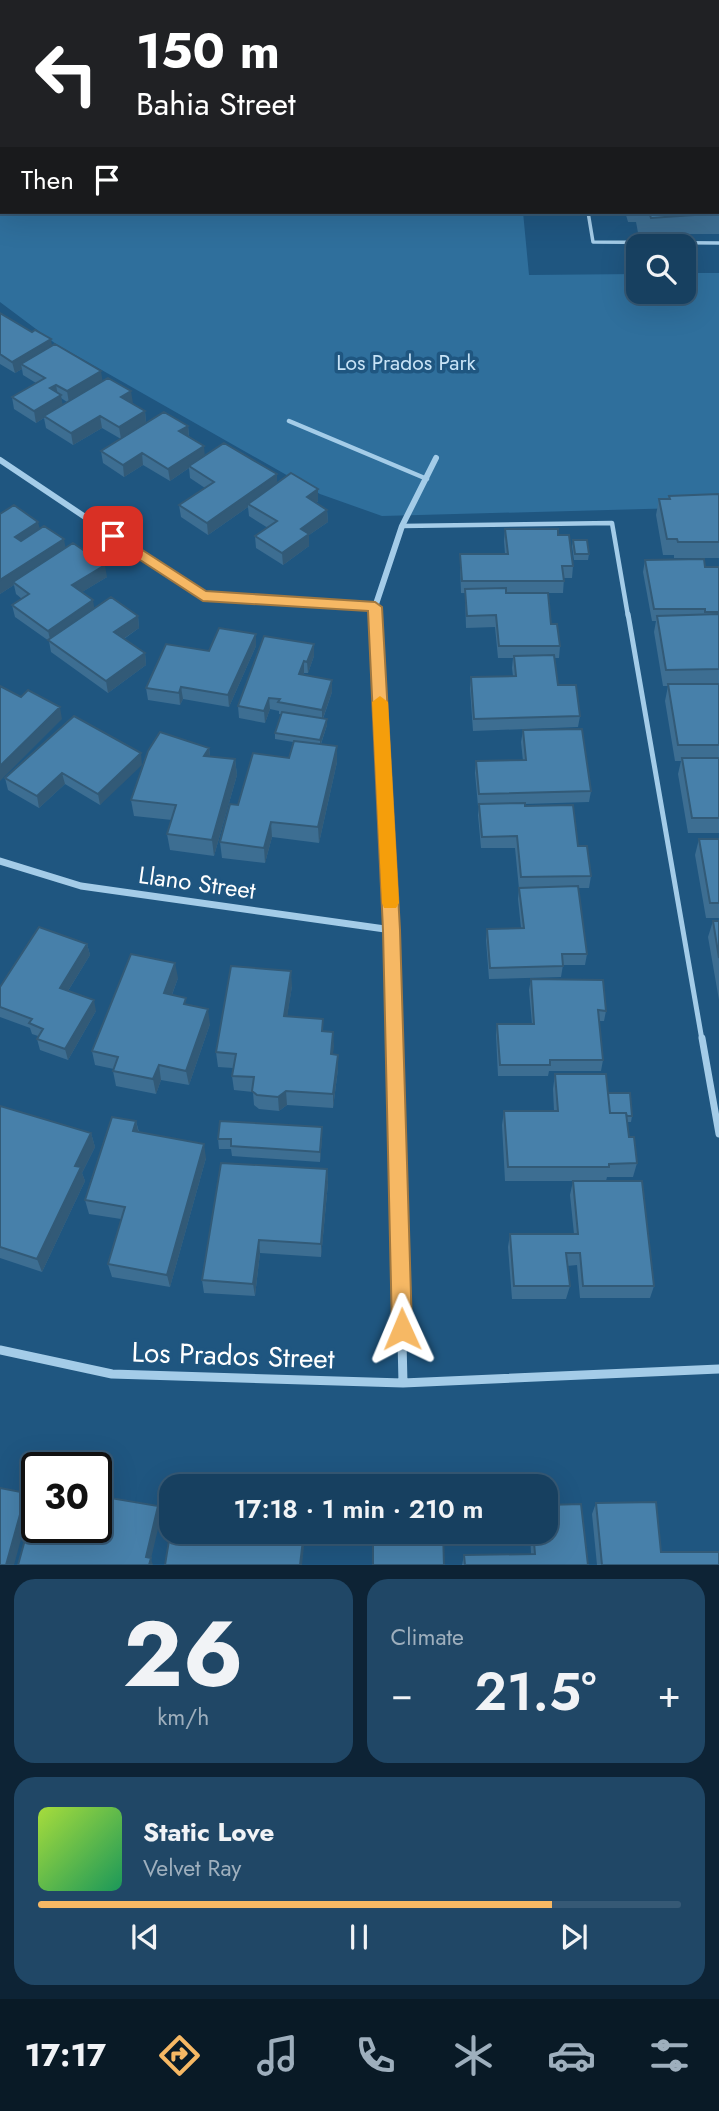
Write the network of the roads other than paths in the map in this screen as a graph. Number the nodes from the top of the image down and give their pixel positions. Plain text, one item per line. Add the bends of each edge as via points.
1 (588, 214) edge
2 (719, 243) edge
3 (289, 421) dead end
4 (436, 458) dead end
5 (0, 460) edge
6 (427, 479) junction
7 (402, 526) junction
8 (375, 607) junction
9 (0, 861) edge
10 (392, 930) junction
11 (719, 1134) edge
12 (0, 1350) edge
13 (719, 1369) edge
14 (404, 1382) junction

1 - 2 lane via 593,242
3 - 6 lane
4 - 6 street
5 - 8 street via 203,596
6 - 7 street
7 - 8 street
7 - 11 lane via 612,523
8 - 10 street
9 - 10 street, Llano Street via 80,886
10 - 14 street
12 - 14 street, Los Prados Street via 112,1374
13 - 14 street, Los Prados Street

